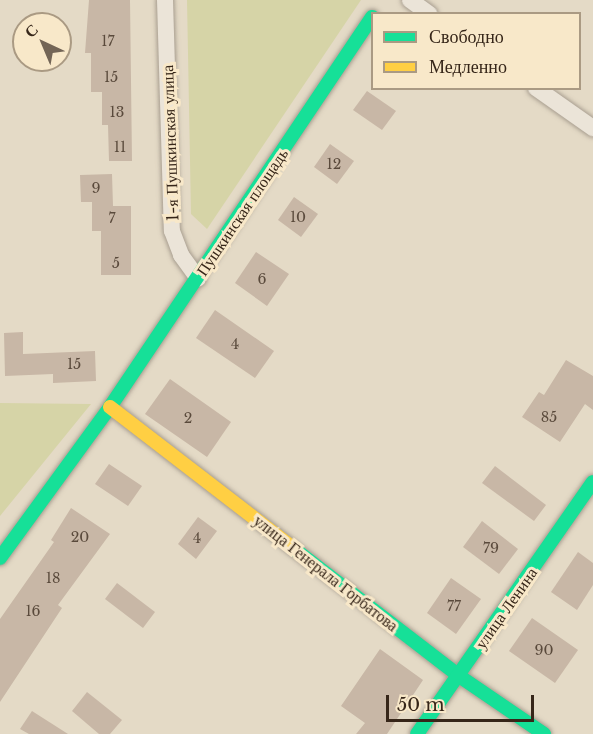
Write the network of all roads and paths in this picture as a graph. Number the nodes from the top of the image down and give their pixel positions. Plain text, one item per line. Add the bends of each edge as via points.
1 (165, 0) edge
2 (410, 0) edge
3 (426, 12) edge
4 (371, 19) edge
5 (539, 90) edge
6 (593, 128) edge
7 (198, 278) junction
8 (110, 407) junction
9 (593, 482) edge
10 (0, 558) edge
11 (459, 676) junction
12 (417, 734) edge
13 (544, 734) edge

1 - 7 street, 1-я Пушкинская улица via 172,231 181,255
2 - 3 street
4 - 7 main road, Пушкинская площадь
5 - 6 street
7 - 8 main road, Пушкинская площадь
8 - 10 main road, Пушкинская площадь
8 - 11 main road, улица Генерала Горбатова
9 - 11 main road, улица Ленина
11 - 12 main road, улица Ленина
11 - 13 main road, улица Генерала Горбатова

